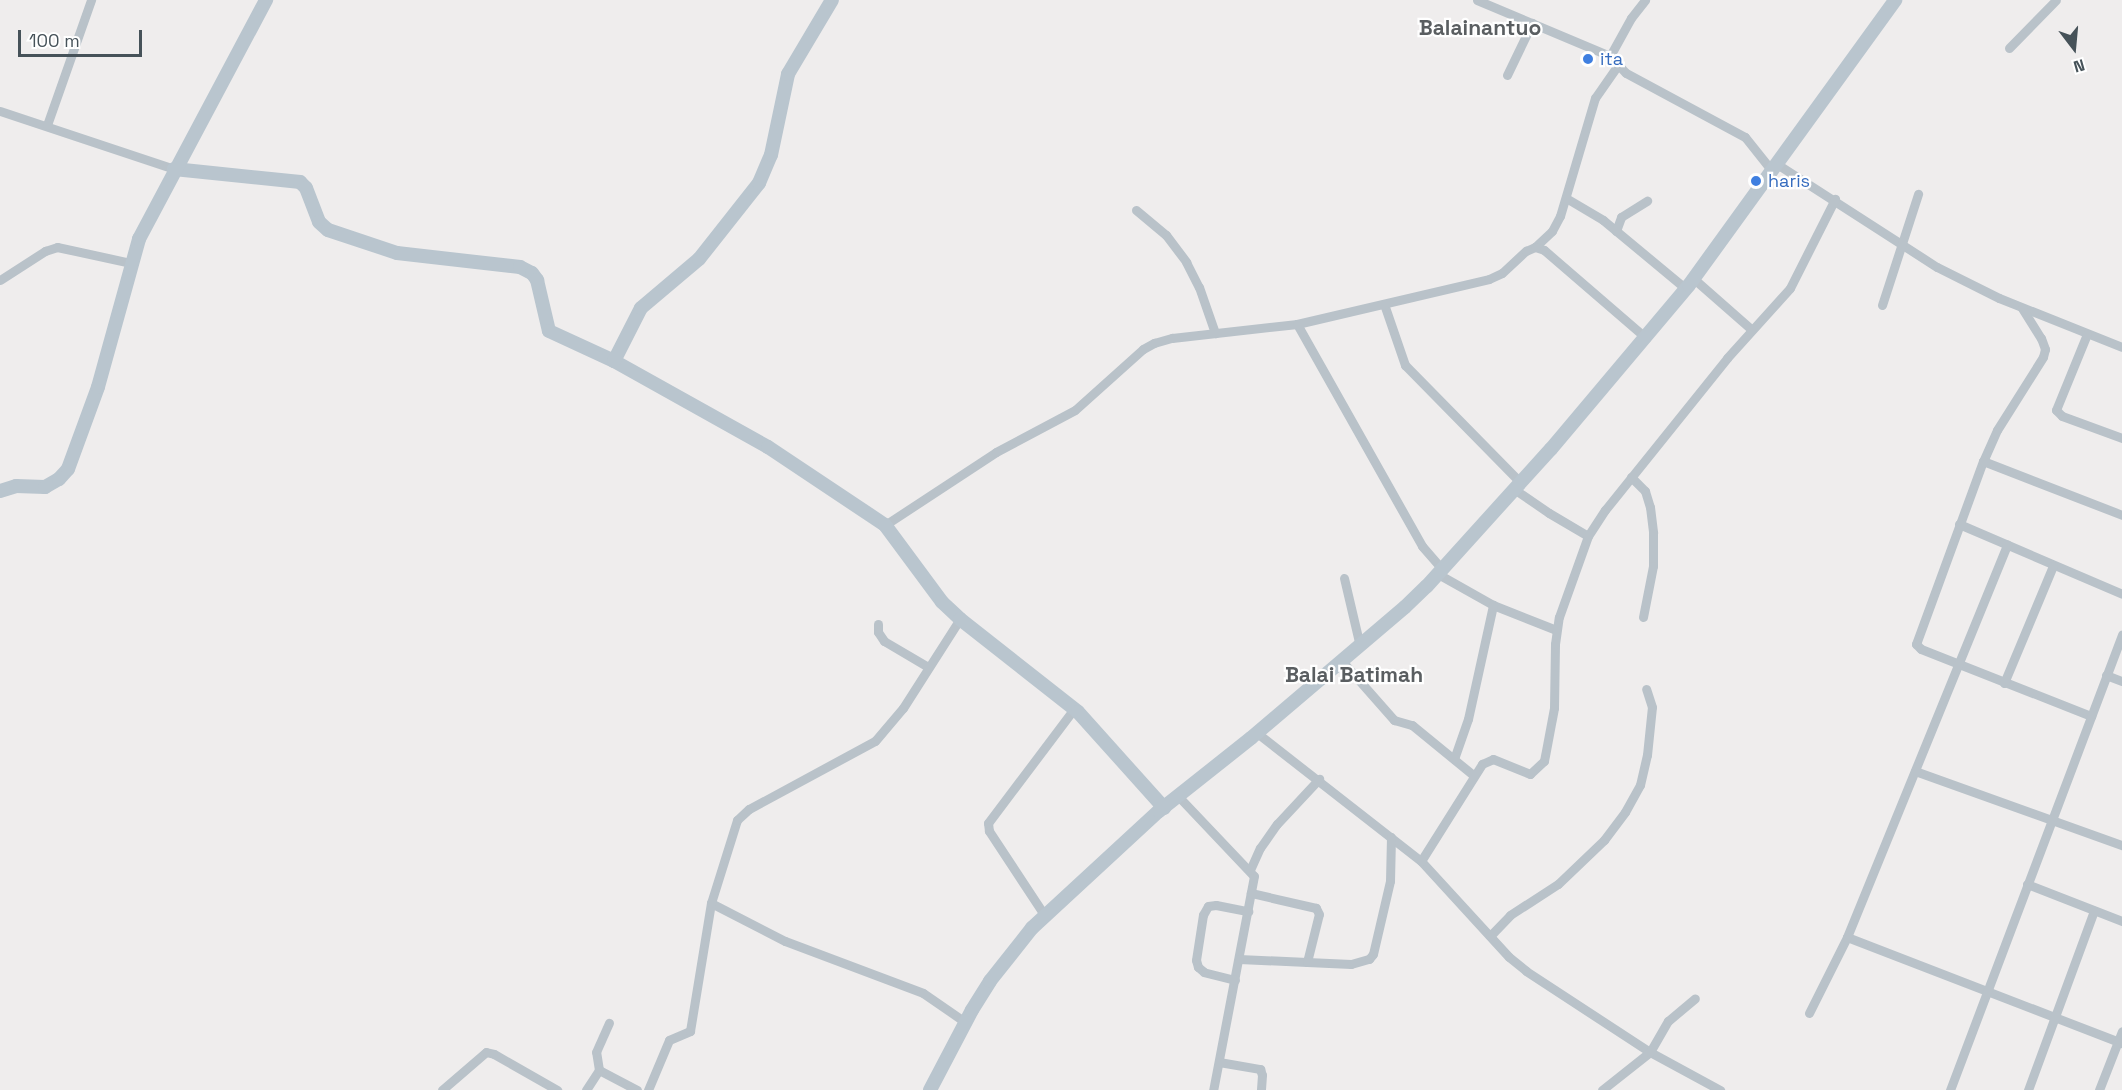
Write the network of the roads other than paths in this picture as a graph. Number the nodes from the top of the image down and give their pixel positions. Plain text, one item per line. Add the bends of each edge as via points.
1 (92, 0) edge
2 (266, 0) edge
3 (832, 0) edge
4 (1478, 0) edge
5 (1645, 0) edge
6 (1895, 0) edge
7 (2056, 0) edge
8 (1532, 23) junction
9 (2009, 48) dead end
10 (1611, 56) junction
11 (1618, 65) junction
12 (1507, 75) dead end
13 (0, 111) edge
14 (47, 125) junction
15 (1775, 167) junction
16 (174, 168) junction
17 (1918, 194) dead end
18 (1566, 198) junction
19 (1835, 200) junction
20 (1647, 201) dead end
21 (1136, 210) dead end
22 (1616, 231) junction
23 (1901, 244) junction
24 (1534, 247) junction
25 (131, 263) junction
26 (0, 280) edge
27 (1690, 284) junction
28 (1384, 304) junction
29 (1882, 305) dead end
30 (2022, 308) junction
31 (1297, 324) junction
32 (1751, 329) junction
33 (1215, 333) junction
34 (2087, 334) junction
35 (1646, 338) junction
36 (2122, 347) edge
37 (614, 361) junction
38 (2122, 438) edge
39 (1983, 460) junction
40 (1631, 477) junction
41 (1517, 485) junction
42 (0, 491) edge
43 (2122, 515) edge
44 (1959, 524) junction
45 (885, 525) junction
46 (1588, 536) junction
47 (2007, 544) junction
48 (2053, 566) junction
49 (1440, 572) junction
50 (1344, 578) dead end
51 (2122, 594) edge
52 (1493, 605) junction
53 (1643, 617) dead end
54 (960, 619) junction
55 (878, 624) dead end
56 (1556, 630) junction
57 (2122, 634) edge
58 (1360, 646) junction
59 (1342, 661) junction
60 (1958, 662) junction
61 (927, 668) junction
62 (2106, 675) junction
63 (2122, 681) edge
64 (2004, 682) junction
65 (1646, 688) dead end
66 (1074, 709) junction
67 (2091, 716) junction
68 (1257, 733) junction
69 (1454, 759) junction
70 (1915, 771) junction
71 (1473, 775) junction
72 (1319, 779) junction
73 (1178, 796) junction
74 (1164, 808) junction
75 (2052, 818) junction
76 (1391, 837) junction
77 (2122, 845) edge
78 (1421, 861) junction
79 (1250, 870) junction
80 (2027, 884) junction
81 (1251, 893) junction
82 (711, 903) junction
83 (2094, 910) junction
84 (1248, 911) junction
85 (1045, 916) junction
86 (2122, 921) edge
87 (1490, 936) junction
88 (1847, 937) junction
89 (1239, 959) junction
90 (1307, 962) junction
91 (1235, 980) junction
92 (1987, 991) junction
93 (1695, 998) dead end
94 (1809, 1013) dead end
95 (2055, 1017) junction
96 (965, 1022) junction
97 (609, 1023) dead end
98 (2122, 1031) edge
99 (2120, 1043) edge
100 (1650, 1053) junction
101 (1219, 1062) junction
102 (599, 1070) junction
103 (1704, 1082) junction
104 (442, 1090) edge
105 (557, 1090) edge
106 (586, 1090) edge
107 (637, 1090) edge
108 (648, 1090) edge
109 (930, 1090) edge
110 (1214, 1090) edge
111 (1261, 1090) edge
112 (1602, 1090) edge
113 (1697, 1090) edge
114 (1720, 1090) edge
115 (1950, 1090) edge
116 (2028, 1090) edge
117 (2099, 1090) edge

1 - 14 street
2 - 16 street
3 - 37 street via 788,74 771,155 759,183 699,259 641,308
4 - 8 street
5 - 10 street
6 - 15 street
7 - 9 street
8 - 10 street
8 - 12 street
10 - 11 street
11 - 15 street via 1626,73 1745,137
11 - 18 street via 1595,98
13 - 14 street
14 - 16 street
15 - 19 street
15 - 27 street
16 - 25 street via 139,238
16 - 37 street via 300,182 319,222 328,230 397,253 526,269 537,280 549,331
17 - 23 street
18 - 22 street
18 - 24 street via 1552,231
19 - 23 street
19 - 32 street via 1795,281
20 - 22 street via 1621,217
21 - 33 street via 1166,235 1186,262
22 - 27 street
23 - 29 street
23 - 30 street via 1937,267
24 - 28 street via 1496,276
24 - 35 street via 1544,250
25 - 26 street via 57,247
25 - 42 street via 98,387 68,469 45,487 16,486
27 - 32 street
27 - 35 street
28 - 31 street
28 - 41 street via 1405,365
30 - 34 street
30 - 39 street via 2041,338 2044,353
31 - 33 street
31 - 49 street
32 - 40 street
33 - 45 street via 1172,338 1143,349 1075,410 996,452
34 - 36 street
34 - 38 street via 2056,410 2062,416
35 - 41 street
37 - 45 street via 768,447
39 - 43 street
39 - 44 street
40 - 46 street
40 - 53 street via 1646,491 1653,533 1653,566
41 - 46 street via 1549,513
41 - 49 street
44 - 47 street
44 - 60 street via 1916,644
45 - 54 street via 931,589
46 - 56 street
47 - 48 street
47 - 60 street
48 - 51 street
48 - 64 street
49 - 52 street
49 - 58 street
50 - 58 street
52 - 56 street
52 - 69 street via 1468,719
54 - 61 street
54 - 66 street
55 - 61 street via 884,641
56 - 71 street via 1554,708 1544,761 1535,772 1526,774 1489,760
57 - 62 street
58 - 59 street
59 - 68 street
59 - 69 street via 1394,720 1412,725
60 - 64 street
60 - 70 street
61 - 82 street via 895,719 875,741 741,816 734,826
62 - 63 street
62 - 67 street
64 - 67 street
65 - 87 street via 1652,707 1647,755 1640,785 1625,812 1604,840 1558,884 1510,915
66 - 74 street
66 - 85 street via 988,823 989,831
67 - 75 street
68 - 72 street
68 - 73 street
69 - 71 street
70 - 75 street
70 - 88 street
71 - 78 street
72 - 76 street
72 - 79 street via 1277,824
73 - 74 street
73 - 79 street
74 - 85 street
75 - 77 street
75 - 80 street
76 - 78 street
76 - 90 street via 1390,881 1373,954 1351,964
78 - 87 street
79 - 81 street via 1254,876
80 - 83 street
80 - 92 street
81 - 84 street
81 - 90 street via 1319,910
82 - 96 street via 785,941 923,993
82 - 108 street via 690,1031 669,1040
83 - 86 street
83 - 95 street
84 - 89 street
84 - 91 street via 1216,905 1208,906 1203,915 1198,967
85 - 96 street via 990,981
87 - 100 street via 1526,971
88 - 92 street
88 - 94 street
89 - 90 street
89 - 91 street
91 - 101 street
92 - 95 street
92 - 115 street
93 - 100 street via 1668,1021
95 - 99 street
95 - 116 street
96 - 109 street
97 - 102 street via 596,1052
98 - 99 street
99 - 117 street
100 - 103 street
100 - 112 street
101 - 110 street
101 - 111 street via 1260,1069
102 - 106 street
102 - 107 street
103 - 113 street
103 - 114 street
104 - 105 street via 486,1052

